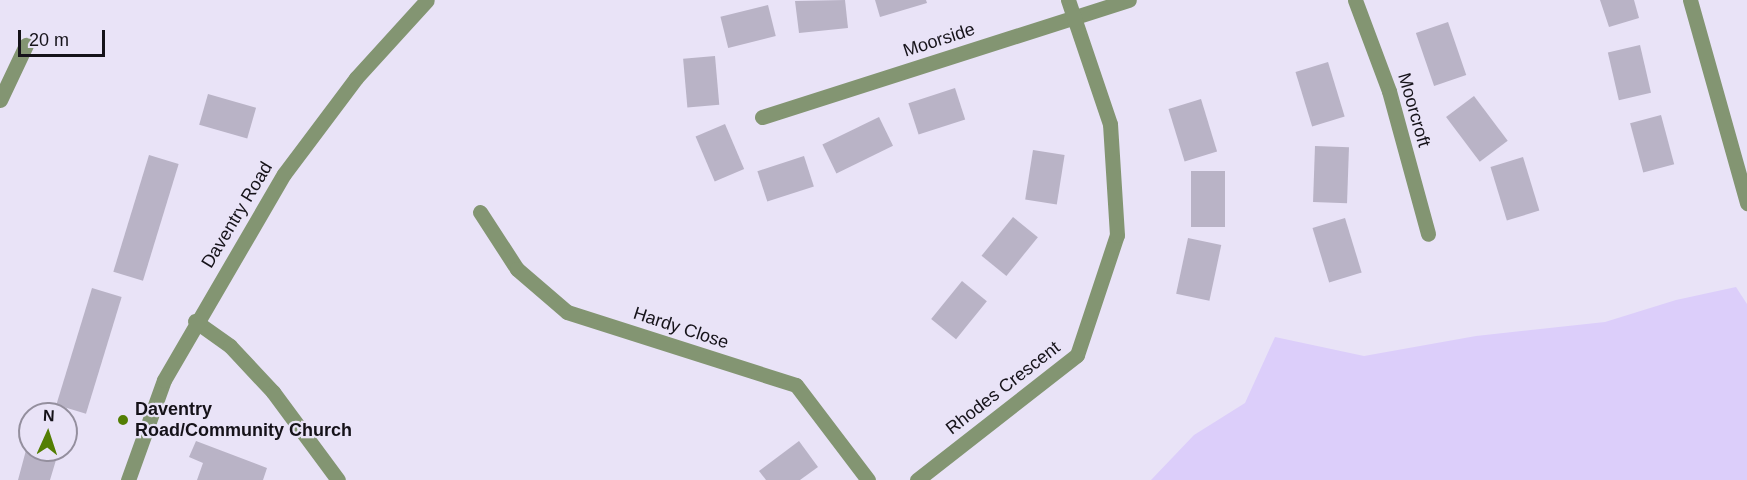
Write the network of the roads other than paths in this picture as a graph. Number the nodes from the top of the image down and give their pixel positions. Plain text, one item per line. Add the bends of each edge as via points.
1 (427, 0) edge
2 (1068, 0) edge
3 (1129, 0) edge
4 (1355, 0) edge
5 (1690, 0) edge
6 (1074, 17) junction
7 (26, 45) dead end
8 (0, 100) edge
9 (762, 117) dead end
10 (1747, 203) edge
11 (480, 212) dead end
12 (1428, 234) dead end
13 (195, 321) junction
14 (128, 480) edge
15 (338, 480) edge
16 (868, 480) edge
17 (917, 480) edge

1 - 13 street, Daventry Road via 356,78 284,174
2 - 6 street, Rhodes Crescent
3 - 6 street, Moorside
4 - 12 street, Moorcroft via 1389,91
5 - 10 street
6 - 9 street, Moorside
6 - 17 street, Rhodes Crescent via 1110,124 1117,235 1077,355
7 - 8 street
11 - 16 street, Hardy Close via 517,269 567,312 796,385
13 - 14 street, Daventry Road via 164,380
13 - 15 street via 230,346 273,392

